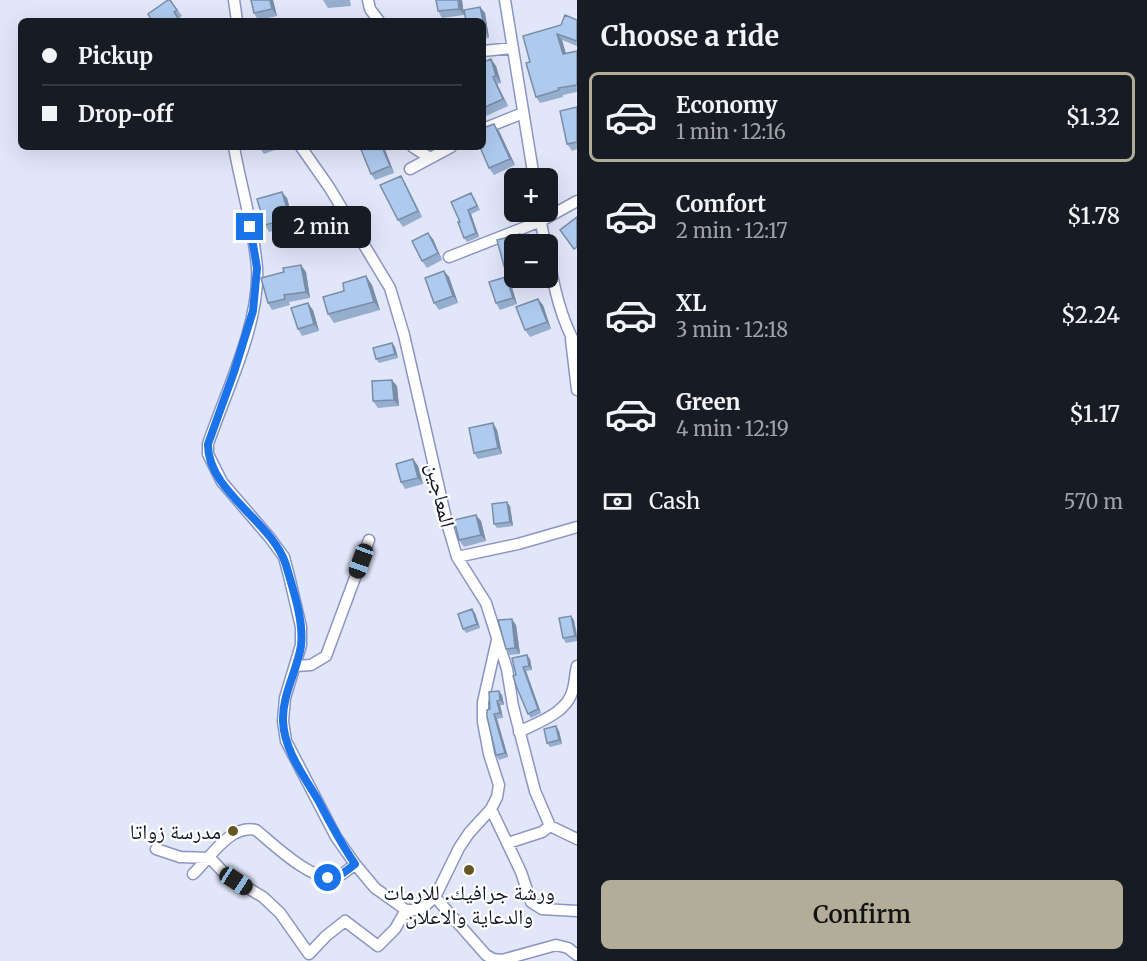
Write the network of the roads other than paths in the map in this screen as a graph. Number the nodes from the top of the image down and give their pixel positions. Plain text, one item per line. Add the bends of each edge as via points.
1 (234, 0) edge
2 (368, 0) edge
3 (505, 0) edge
4 (237, 18) edge
5 (377, 18) edge
6 (513, 48) junction
7 (486, 51) edge
8 (523, 113) junction
9 (486, 128) edge
10 (235, 150) edge
11 (303, 150) edge
12 (418, 150) edge
13 (445, 150) edge
14 (430, 158) junction
15 (532, 168) edge
16 (410, 169) dead end
17 (577, 201) edge
18 (558, 209) edge
19 (527, 222) edge
20 (449, 257) dead end
21 (556, 288) edge
22 (574, 339) edge
23 (577, 347) edge
24 (577, 390) edge
25 (577, 527) edge
26 (369, 540) dead end
27 (456, 557) junction
28 (497, 640) junction
29 (296, 666) junction
30 (577, 666) edge
31 (519, 732) junction
32 (491, 809) junction
33 (550, 826) junction
34 (577, 839) edge
35 (508, 843) junction
36 (156, 849) dead end
37 (210, 858) junction
38 (355, 864) junction
39 (193, 874) dead end
40 (435, 897) junction
41 (406, 910) junction
42 (577, 911) edge
43 (577, 955) edge
44 (312, 958) edge

1 - 4 street
2 - 5 street
3 - 6 street
6 - 7 street
6 - 8 street
8 - 9 street
8 - 15 street
10 - 29 street via 257,268 256,289 253,311 208,444 208,454 222,482 284,557 301,627
11 - 27 street, المعاجين via 390,288
12 - 14 street
13 - 14 street
14 - 16 street
17 - 18 street
19 - 20 street
21 - 22 street
22 - 23 street
22 - 24 street
25 - 27 street
26 - 29 street via 326,656 310,665
27 - 28 street, المعاجين via 486,603
28 - 31 street, المعاجين
28 - 32 street via 483,702 489,754 499,785
29 - 38 street via 285,698 286,741 336,837
30 - 31 street via 573,689 565,704
31 - 33 street, المعاجين
32 - 35 street
32 - 40 street via 459,848
33 - 34 street
33 - 35 street
35 - 42 street via 534,905
36 - 37 street via 180,857
37 - 38 street via 237,831 248,828 328,878
37 - 39 street
37 - 44 street via 226,875 263,897 280,913
38 - 41 street via 375,888
40 - 41 street via 420,910
40 - 43 street via 493,959 556,945
41 - 44 street via 378,946 345,921 326,936

